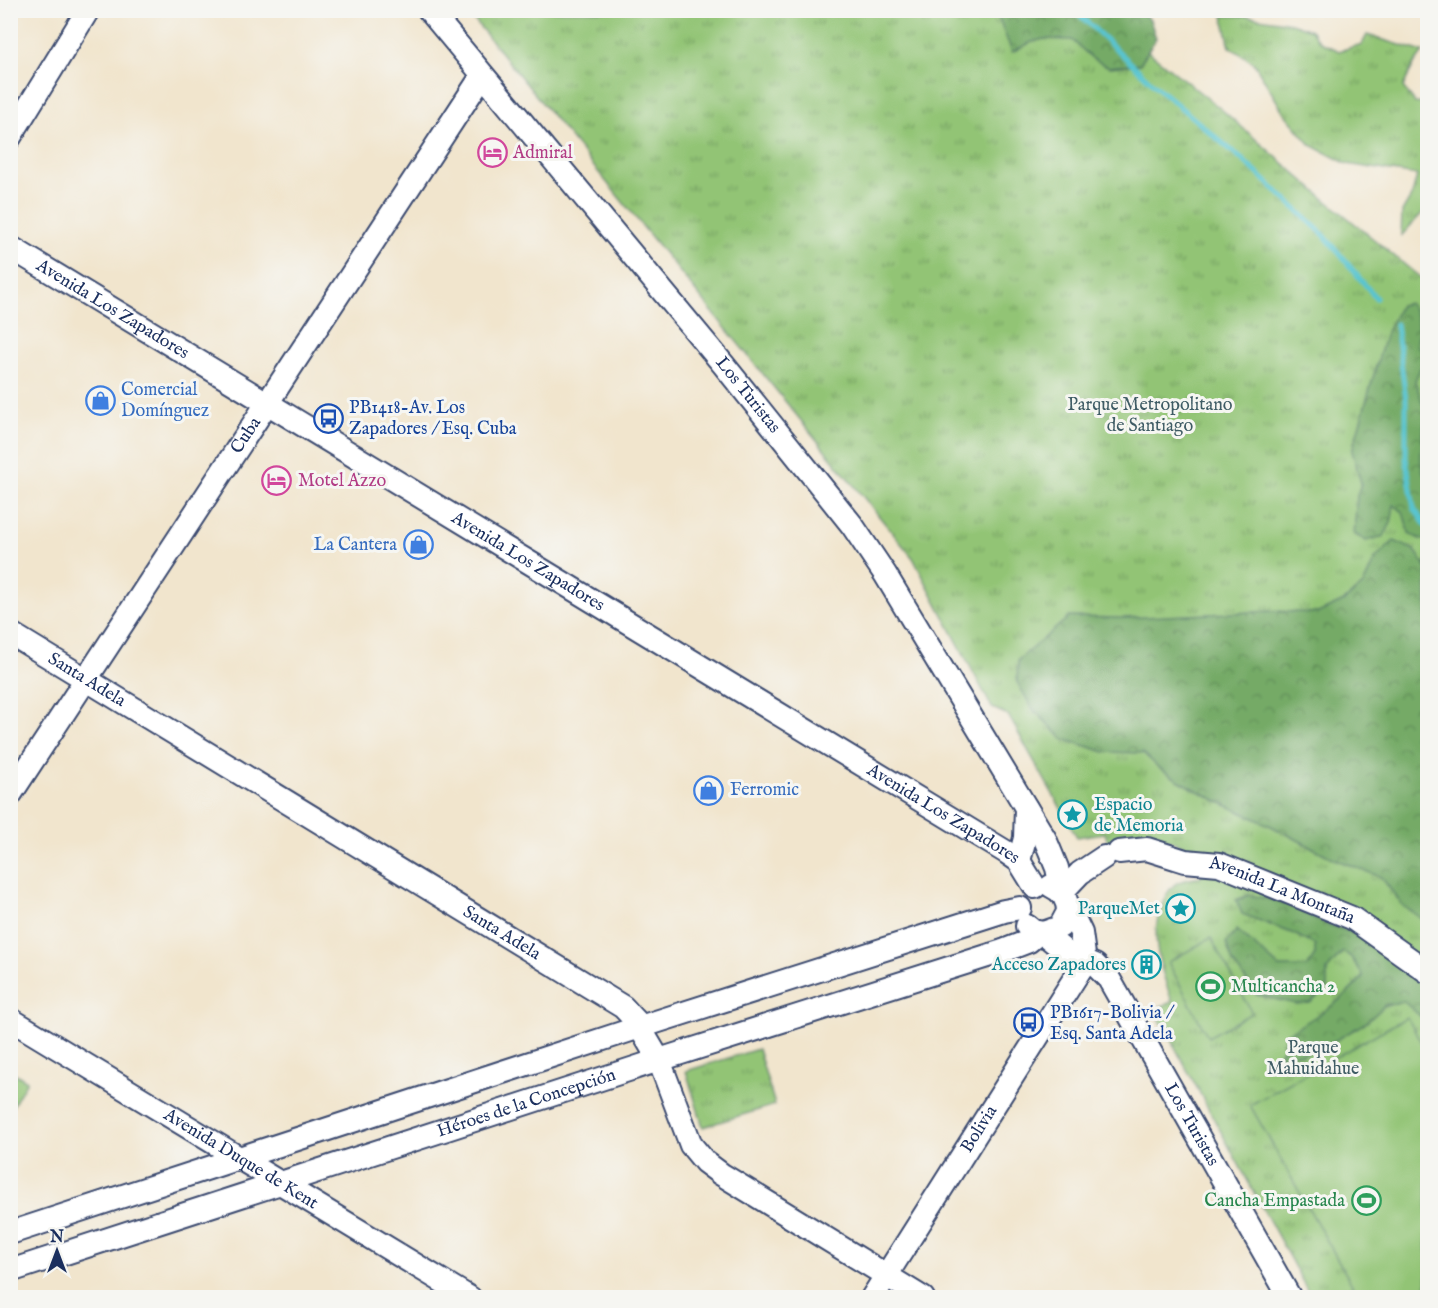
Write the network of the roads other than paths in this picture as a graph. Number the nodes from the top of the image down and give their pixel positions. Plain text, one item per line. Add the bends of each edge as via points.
1 (429, 10) edge
2 (80, 13) edge
3 (482, 76) junction
4 (10, 137) edge
5 (10, 247) edge
6 (267, 403) junction
7 (10, 633) edge
8 (86, 680) junction
9 (10, 795) edge
10 (1026, 808) junction
11 (1018, 861) junction
12 (1035, 886) junction
13 (1065, 899) junction
14 (1020, 908) junction
15 (1041, 933) junction
16 (1085, 962) junction
17 (1428, 972) edge
18 (10, 1019) edge
19 (640, 1027) junction
20 (659, 1060) junction
21 (240, 1159) junction
22 (282, 1182) junction
23 (10, 1233) edge
24 (10, 1271) edge
25 (886, 1275) junction
26 (470, 1298) edge
27 (872, 1298) edge
28 (923, 1298) edge
29 (1290, 1298) edge

1 - 3 street, Los Turistas
2 - 4 street
3 - 6 street, Cuba
3 - 10 street, Los Turistas via 846,518 885,574
5 - 6 street, Avenida Los Zapadores
6 - 8 street, Cuba
6 - 11 street, Avenida Los Zapadores
7 - 8 street, Santa Adela
8 - 9 street, Cuba
8 - 19 street, Santa Adela via 623,1007
10 - 11 street via 1026,838
10 - 13 street, Los Turistas via 1052,855
11 - 12 street, Avenida Los Zapadores
12 - 13 street via 1052,886
12 - 14 street via 1023,898
13 - 15 street via 1066,918 1060,927
13 - 16 street, Los Turistas via 1081,933
13 - 17 street, Avenida La Montaña via 1080,873 1111,855 1147,849 1185,861 1219,864 1352,918
14 - 15 street via 1025,924
14 - 19 street, Héroes de la Concepción
15 - 16 street, Los Turistas
15 - 20 street, Héroes de la Concepción via 1003,951
16 - 25 street, Bolivia
16 - 29 street, Los Turistas via 1095,965 1109,979
18 - 21 street, Avenida Duque de Kent
19 - 20 street, Santa Adela
19 - 21 street, Héroes de la Concepción
20 - 22 street, Héroes de la Concepción
20 - 25 street, Santa Adela via 686,1134 705,1162
21 - 22 street, Avenida Duque de Kent
21 - 23 street, Héroes de la Concepción
22 - 24 street, Héroes de la Concepción
22 - 26 street, Avenida Duque de Kent
25 - 27 street, Bolivia
25 - 28 street, Santa Adela

